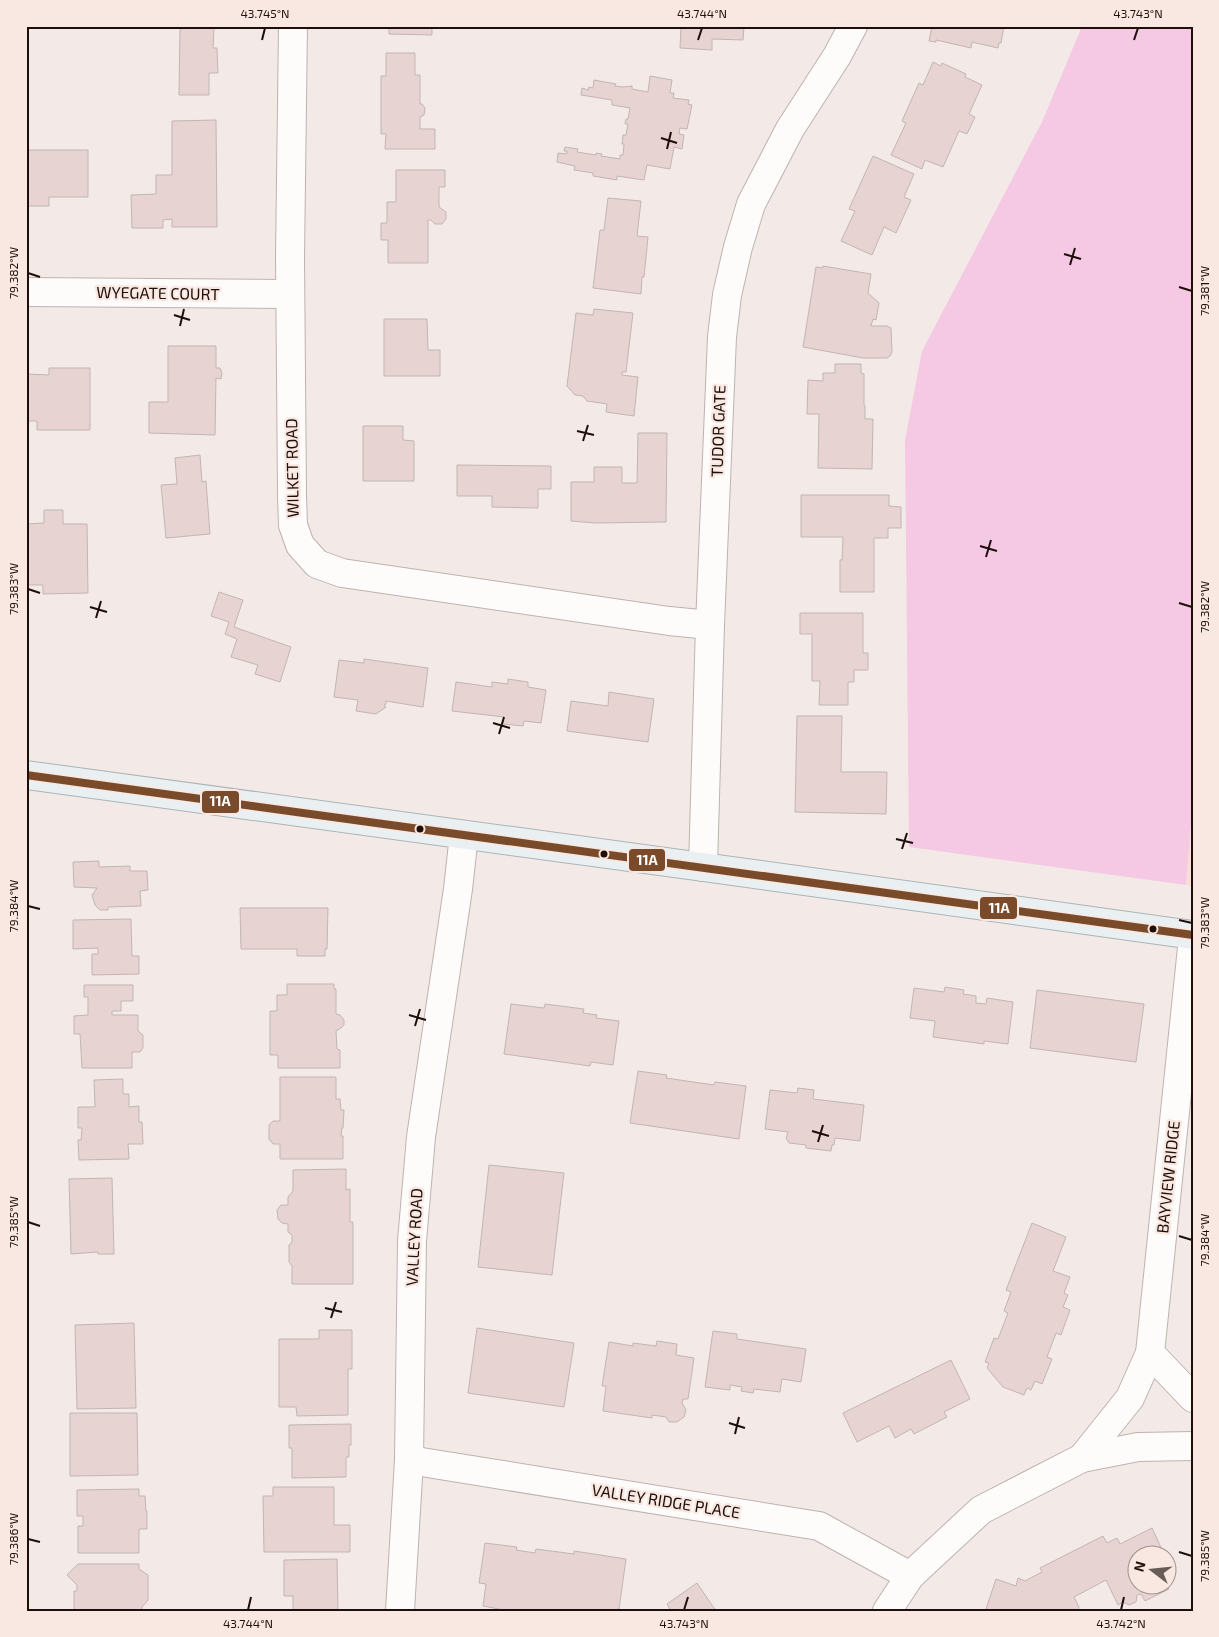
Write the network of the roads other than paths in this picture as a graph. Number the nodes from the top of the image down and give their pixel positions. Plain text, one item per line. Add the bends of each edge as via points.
1 (293, 26) edge
2 (853, 26) edge
3 (26, 292) edge
4 (290, 294) junction
5 (710, 625) junction
6 (26, 775) edge
7 (464, 835) junction
8 (703, 867) junction
9 (1193, 937) edge
10 (1150, 1353) junction
11 (1193, 1398) edge
12 (1193, 1446) edge
13 (1082, 1458) junction
14 (409, 1460) junction
15 (910, 1576) junction
16 (400, 1611) edge
17 (887, 1611) edge

1 - 4 street, WILKET ROAD
2 - 5 street, TUDOR GATE via 772,163 751,204 738,247 722,337
3 - 4 street, WYEGATE COURT
4 - 5 street, WILKET ROAD via 293,525 300,545 317,564 342,573 376,579
5 - 8 street, TUDOR GATE
6 - 7 main road
7 - 8 main road
7 - 14 street, VALLEY ROAD via 422,1137 412,1241
8 - 9 main road
9 - 10 street, BAYVIEW RIDGE
10 - 11 street
10 - 13 street, BAYVIEW RIDGE via 1130,1398
12 - 13 street via 1138,1447
13 - 15 street via 981,1510
14 - 15 street, VALLEY RIDGE PLACE via 819,1526
14 - 16 street, VALLEY ROAD
15 - 17 street

